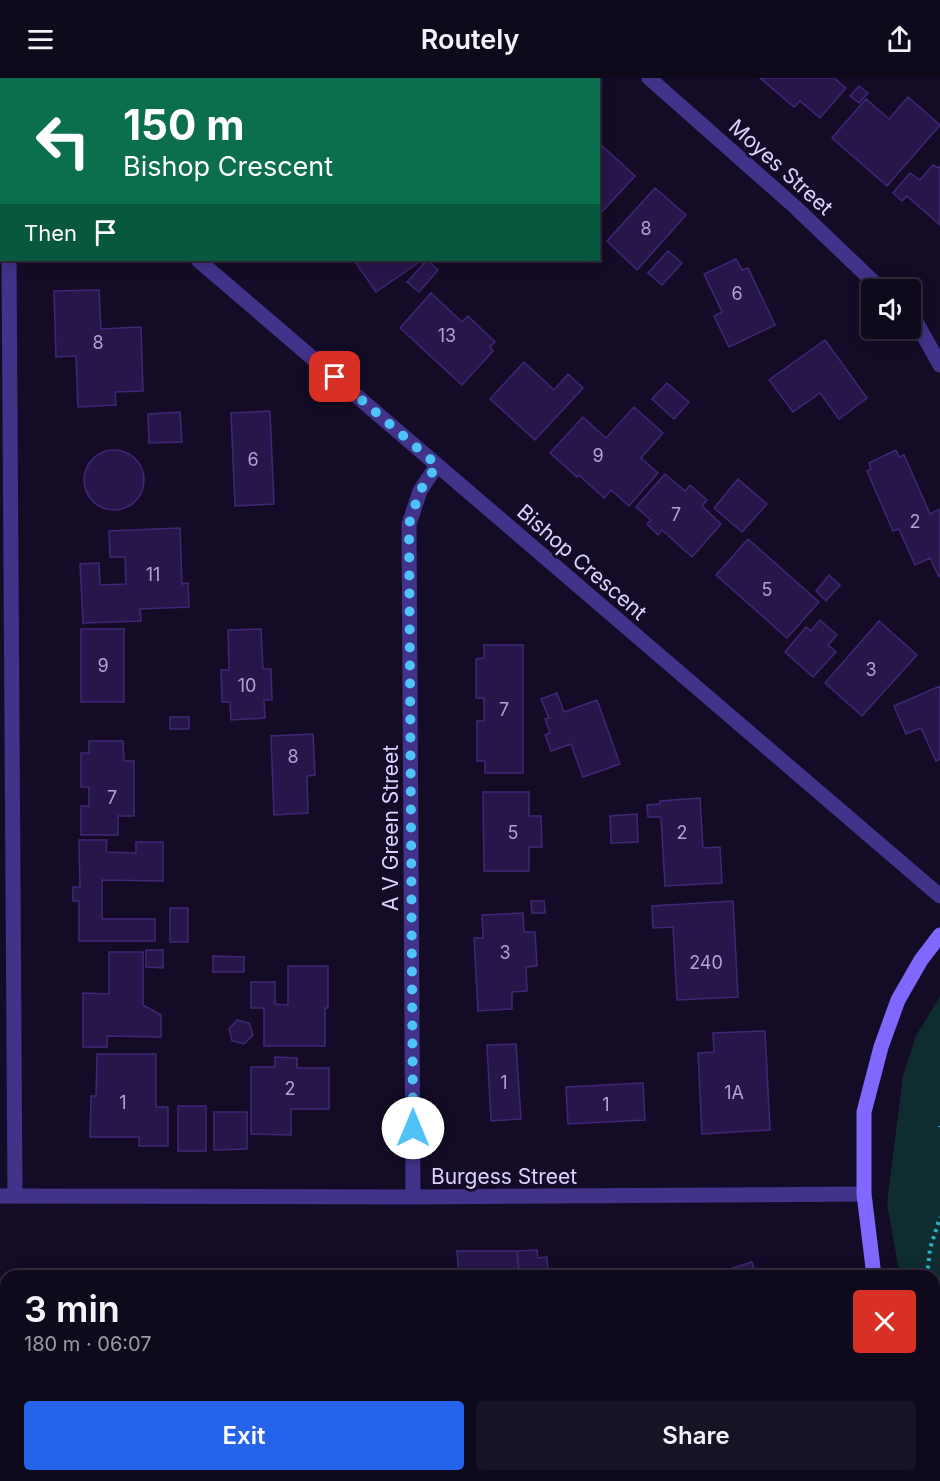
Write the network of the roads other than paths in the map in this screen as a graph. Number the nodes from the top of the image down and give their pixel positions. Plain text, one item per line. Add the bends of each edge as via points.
1 (649, 78) edge
2 (9, 261) edge
3 (199, 261) edge
4 (870, 279) edge
5 (921, 331) edge
6 (940, 365) edge
7 (437, 465) junction
8 (940, 896) edge
9 (940, 935) edge
10 (864, 1194) junction
11 (7, 1195) edge
12 (413, 1197) junction
13 (873, 1270) edge

1 - 4 street, Moyes Street
2 - 11 street
3 - 7 street, Bishop Crescent
5 - 6 street
7 - 8 street, Bishop Crescent
7 - 12 street, A V Green Street via 420,491 409,524
9 - 10 street via 898,1000 881,1047 864,1112
10 - 12 street, Burgess Street
10 - 13 street
11 - 12 street, Burgess Street

